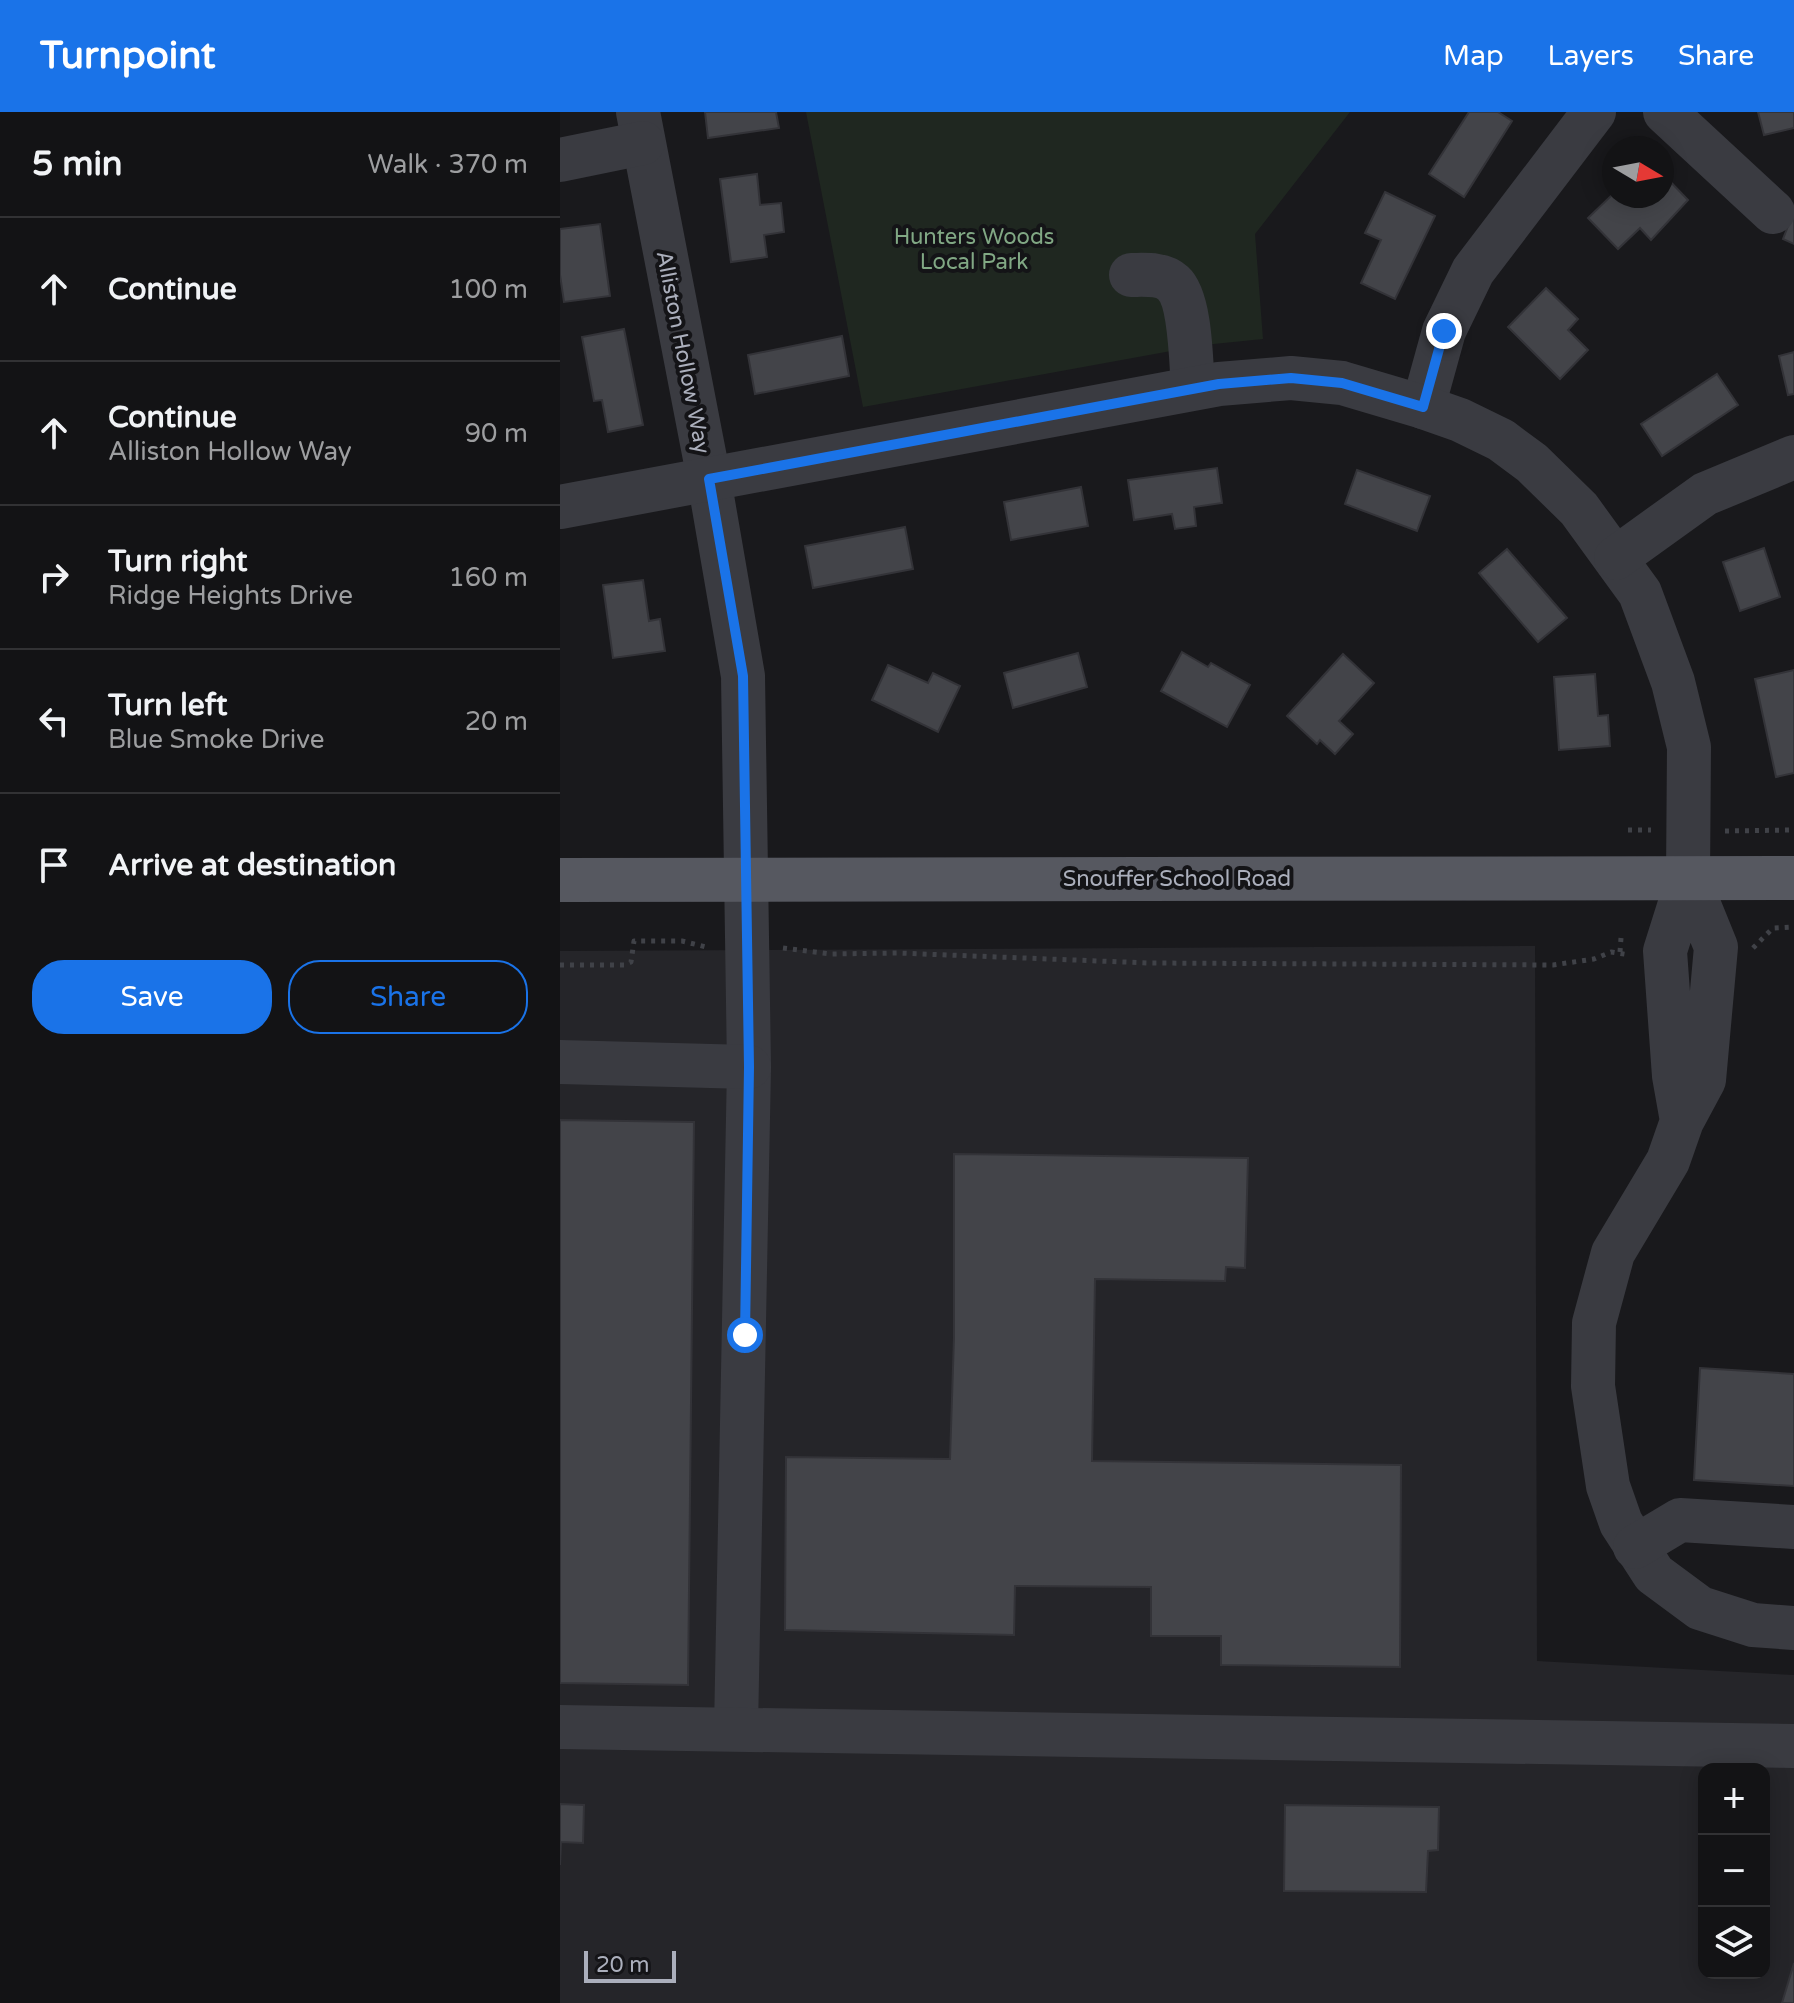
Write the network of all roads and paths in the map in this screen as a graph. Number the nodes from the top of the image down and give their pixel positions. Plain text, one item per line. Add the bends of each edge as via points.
1 (1594, 112) edge
2 (1665, 112) edge
3 (641, 128) edge
4 (560, 160) edge
5 (1773, 212) dead end
6 (1131, 275) dead end
7 (1193, 388) junction
8 (1423, 407) junction
9 (1794, 457) edge
10 (709, 479) junction
11 (560, 507) edge
12 (1616, 558) junction
13 (1628, 830) dead end
14 (1660, 830) dead end
15 (1792, 830) edge
16 (1720, 831) dead end
17 (1688, 878) junction
18 (1794, 878) edge
19 (747, 879) junction
20 (560, 880) edge
21 (1794, 927) edge
22 (1621, 938) dead end
23 (714, 945) dead end
24 (778, 947) dead end
25 (1620, 952) junction
26 (1751, 953) dead end
27 (1635, 956) dead end
28 (560, 965) edge
29 (560, 1062) edge
30 (749, 1067) junction
31 (1794, 1527) edge
32 (1635, 1547) junction
33 (1794, 1628) edge
34 (560, 1727) edge
35 (736, 1729) junction
36 (1794, 1746) edge

1 - 8 street via 1473,271 1444,331
2 - 5 street
3 - 4 street
3 - 10 street, Alliston Hollow Way
6 - 7 street via 1158,275 1174,283 1184,303
7 - 8 street via 1291,378 1342,383
7 - 10 street
8 - 12 street via 1501,440 1521,455 1579,509
9 - 12 street via 1705,494
10 - 11 street
10 - 19 street, Alliston Hollow Way via 743,676
12 - 17 street via 1640,593 1673,682 1689,747
13 - 14 path
15 - 16 path
17 - 18 main road, Snouffer School Road
17 - 19 main road, Snouffer School Road
17 - 32 street via 1716,947 1704,1080 1668,1161 1613,1253 1594,1323 1593,1386 1608,1486
19 - 20 main road, Snouffer School Road
19 - 30 street, Alliston Hollow Way
21 - 26 path via 1773,928
22 - 25 path
23 - 28 path via 708,949 682,941 634,941 631,962 624,965
24 - 25 path via 830,954 1149,963 1553,965
25 - 27 path
29 - 30 street
30 - 35 street, Alliston Hollow Way
31 - 32 street via 1680,1520
32 - 33 street via 1654,1574 1700,1608 1753,1625
34 - 35 street
35 - 36 street

